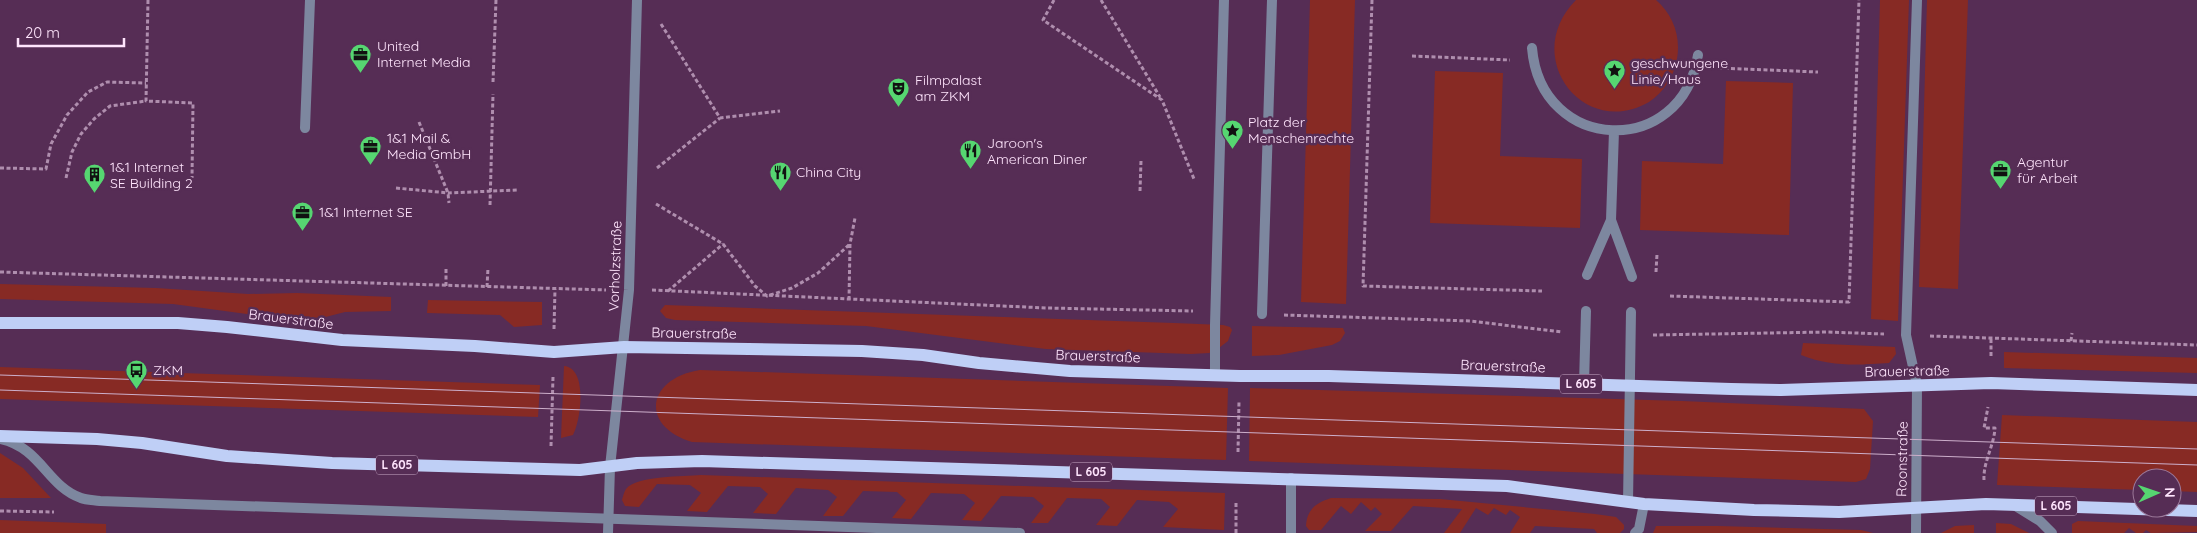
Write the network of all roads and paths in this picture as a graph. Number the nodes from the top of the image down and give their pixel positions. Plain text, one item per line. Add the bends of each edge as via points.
1 (148, 0) edge
2 (310, 0) edge
3 (496, 0) edge
4 (637, 0) edge
5 (1054, 0) edge
6 (1101, 0) edge
7 (1224, 0) edge
8 (1272, 0) edge
9 (1372, 0) edge
10 (1859, 0) edge
11 (1917, 0) edge
12 (657, 17) dead end
13 (1532, 48) dead end
14 (1698, 54) dead end
15 (1412, 56) dead end
16 (1533, 61) junction
17 (1696, 67) junction
18 (1818, 72) dead end
19 (493, 82) dead end
20 (146, 83) junction
21 (493, 94) dead end
22 (1162, 100) junction
23 (146, 101) junction
24 (780, 111) dead end
25 (720, 118) junction
26 (420, 122) dead end
27 (306, 128) dead end
28 (1614, 131) junction
29 (1141, 162) dead end
30 (0, 168) edge
31 (66, 178) dead end
32 (192, 178) dead end
33 (1195, 182) dead end
34 (396, 188) dead end
35 (631, 189) junction
36 (517, 190) dead end
37 (490, 191) junction
38 (1140, 191) dead end
39 (448, 193) junction
40 (449, 203) dead end
41 (490, 205) dead end
42 (855, 218) dead end
43 (1611, 220) junction
44 (723, 244) junction
45 (850, 244) junction
46 (1657, 254) dead end
47 (446, 267) dead end
48 (488, 268) dead end
49 (0, 272) edge
50 (1587, 275) dead end
51 (1632, 277) dead end
52 (1656, 278) dead end
53 (446, 286) junction
54 (487, 287) junction
55 (555, 289) junction
56 (629, 290) junction
57 (668, 291) junction
58 (1542, 292) dead end
59 (768, 296) junction
60 (1670, 296) dead end
61 (849, 300) junction
62 (1586, 311) dead end
63 (1215, 312) junction
64 (1631, 312) dead end
65 (1262, 314) joint
66 (0, 323) edge
67 (1585, 333) junction
68 (2072, 333) dead end
69 (1630, 335) junction
70 (1906, 335) junction
71 (1991, 339) junction
72 (2071, 341) junction
73 (2197, 345) edge
74 (624, 347) junction
75 (554, 352) junction
76 (1215, 375) junction
77 (1991, 383) junction
78 (1584, 384) junction
79 (1917, 384) junction
80 (1629, 385) junction
81 (2197, 390) edge
82 (0, 437) edge
83 (610, 467) junction
84 (550, 469) junction
85 (1290, 478) junction
86 (1628, 502) junction
87 (1644, 504) junction
88 (1986, 504) junction
89 (2014, 505) junction
90 (1915, 509) junction
91 (2197, 510) edge
92 (608, 518) junction
93 (608, 533) edge
94 (1020, 533) edge
95 (1291, 533) edge
96 (1635, 533) edge
97 (1916, 533) edge
98 (2052, 533) edge

1 - 20 path
2 - 27 street
3 - 19 path
4 - 35 street, Vorholzstraße
5 - 22 path via 1043,20
6 - 22 path
7 - 63 street
8 - 65 street
9 - 58 path via 1363,286
10 - 60 path via 1849,302
11 - 70 street, Roonstraße
12 - 25 path
13 - 16 street
14 - 17 street
15 - 16 path
16 - 28 street via 1545,93 1570,118 1591,127
17 - 18 path
17 - 28 street via 1689,86 1670,110 1644,126
20 - 23 path
20 - 30 path via 107,82 88,92 67,115 51,144 46,169
21 - 37 path
22 - 33 path
23 - 31 path via 110,106 94,119 72,152
23 - 32 path via 193,103
24 - 25 path
25 - 35 path
26 - 39 path
28 - 43 street
29 - 38 path
34 - 39 path
35 - 44 path
35 - 56 street, Vorholzstraße
36 - 37 path
37 - 39 path
37 - 41 path
39 - 40 path
42 - 45 path
43 - 50 street
43 - 51 street
44 - 57 path
44 - 59 path via 755,286
45 - 59 path via 818,273 792,288
45 - 61 path
46 - 52 path
47 - 53 path
48 - 54 path
49 - 53 path
53 - 54 path
54 - 55 path
55 - 56 path
55 - 75 path
56 - 57 path
56 - 74 street, Vorholzstraße
57 - 59 path
59 - 61 path
61 - 63 path
62 - 67 street
63 - 76 street
64 - 69 street
65 - 67 path via 1470,321
66 - 75 main road, Brauerstraße / L 605 via 178,323 342,340
67 - 78 street
68 - 72 path
69 - 70 path via 1827,332
69 - 80 street
70 - 71 path
70 - 79 street, Roonstraße
71 - 72 path
71 - 77 path
72 - 73 path
74 - 75 main road, Brauerstraße / L 605
74 - 76 main road, Brauerstraße / L 605 via 862,351 1047,369
74 - 83 street, Vorholzstraße
75 - 84 path
76 - 78 main road, Brauerstraße / L 605
77 - 79 main road, Brauerstraße / L 605
77 - 81 main road, Brauerstraße / L 605
77 - 88 path via 1984,428 1995,428 1994,442 1984,470
78 - 80 main road, Brauerstraße / L 605
79 - 80 main road, Brauerstraße / L 605 via 1781,390
79 - 90 street, Roonstraße
80 - 86 street
82 - 84 main road, L 605 via 106,440 281,460
82 - 92 street via 27,449 70,492 81,498 100,501
83 - 84 main road, L 605
83 - 85 main road, L 605 via 702,461
83 - 92 street, Vorholzstraße
85 - 86 main road, L 605 via 1507,486
85 - 95 street
86 - 87 main road, L 605
87 - 90 main road, L 605 via 1839,512
87 - 96 street via 1640,529
88 - 89 main road, L 605
88 - 90 main road, L 605
89 - 91 main road, L 605
89 - 98 street via 2040,521
90 - 97 street, Roonstraße
92 - 93 street, Vorholzstraße
92 - 94 street

